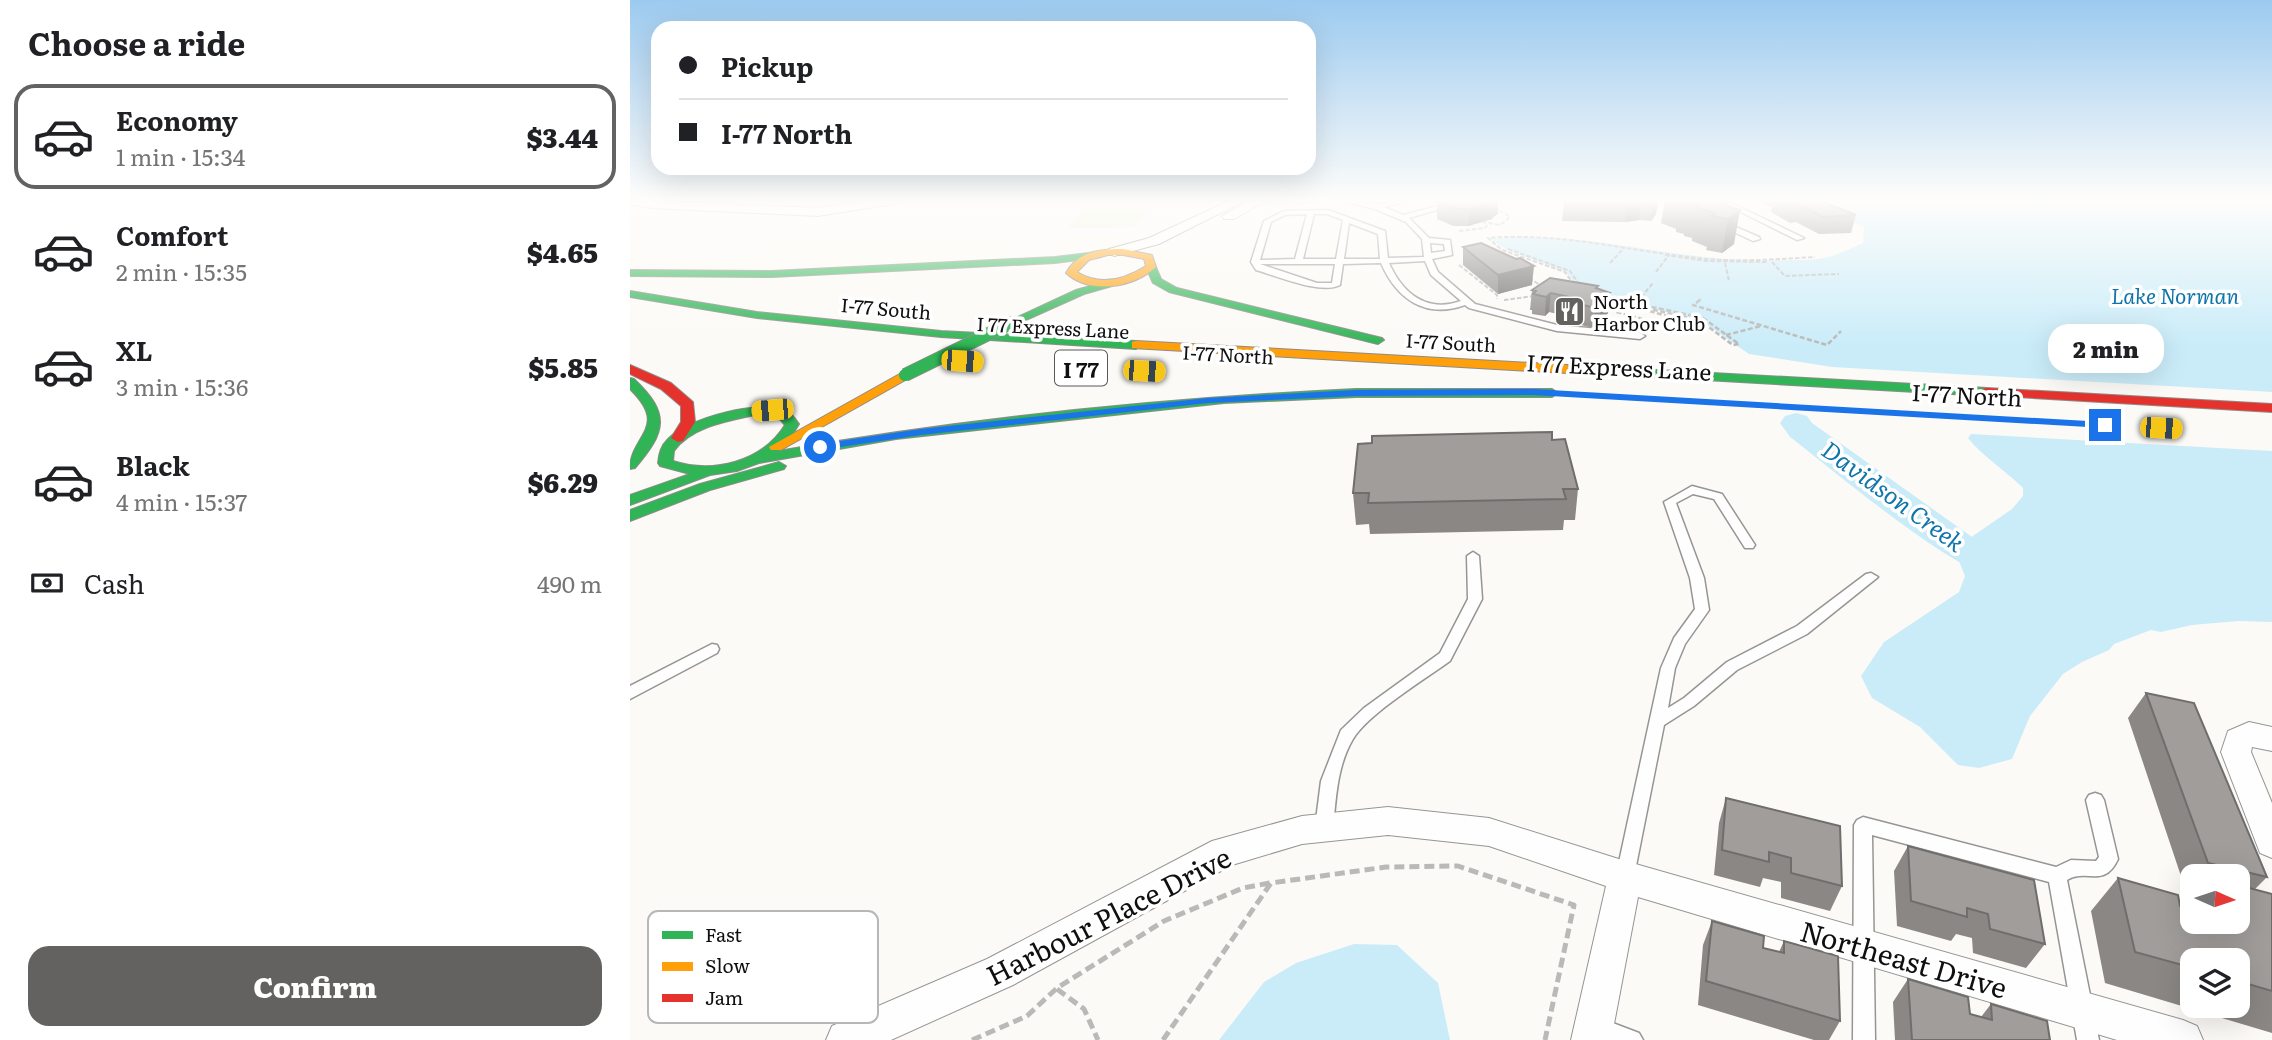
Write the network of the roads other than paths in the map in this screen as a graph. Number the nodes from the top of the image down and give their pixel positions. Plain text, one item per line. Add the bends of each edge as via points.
1 (1127, 249) edge
2 (1166, 249) edge
3 (1259, 249) edge
4 (1302, 249) edge
5 (1342, 249) edge
6 (1383, 249) edge
7 (1427, 249) edge
8 (1448, 249) edge
9 (1114, 252) junction
10 (1097, 255) junction
11 (1428, 258) junction
12 (1299, 260) junction
13 (1340, 260) junction
14 (1384, 261) junction
15 (1255, 262) junction
16 (1151, 264) junction
17 (1070, 270) junction
18 (630, 273) edge
19 (1118, 281) junction
20 (630, 294) edge
21 (630, 302) edge
22 (1465, 302) junction
23 (1039, 309) junction
24 (1640, 336) dead end
25 (916, 354) dead end
26 (980, 358) dead end
27 (630, 369) edge
28 (1402, 377) dead end
29 (1714, 377) junction
30 (1306, 379) dead end
31 (630, 382) edge
32 (887, 384) junction
33 (1533, 392) junction
34 (820, 403) dead end
35 (797, 407) dead end
36 (2272, 408) edge
37 (755, 411) junction
38 (1081, 416) junction
39 (2272, 416) edge
40 (678, 438) junction
41 (772, 449) junction
42 (665, 451) junction
43 (747, 461) junction
44 (630, 465) edge
45 (717, 469) junction
46 (630, 481) edge
47 (630, 500) edge
48 (630, 516) edge
49 (1749, 545) dead end
50 (1473, 556) dead end
51 (1871, 578) dead end
52 (712, 649) dead end
53 (630, 693) edge
54 (1657, 722) junction
55 (2272, 739) edge
56 (2095, 800) dead end
57 (1324, 828) junction
58 (2272, 844) edge
59 (2057, 876) junction
60 (1625, 877) junction
61 (1864, 947) junction
62 (2085, 1025) edge
63 (1592, 1033) edge
64 (846, 1040) edge
65 (1632, 1040) edge
66 (1864, 1040) edge
67 (2183, 1040) edge

1 - 9 street
2 - 16 street
3 - 15 lane
4 - 12 lane
5 - 13 lane
6 - 14 lane
7 - 11 lane
8 - 11 lane via 1449,253
9 - 10 main road
9 - 16 main road via 1138,253
10 - 17 main road
10 - 18 main road via 772,274
11 - 14 lane
11 - 22 lane via 1434,273
12 - 13 lane
12 - 15 lane
13 - 14 lane
13 - 15 lane via 1336,285 1317,285 1259,268
14 - 22 lane via 1393,279 1415,301 1431,309 1452,309
16 - 19 main road via 1135,277
16 - 29 main road via 1157,281 1173,290 1371,338 1490,356
17 - 19 main road via 1083,281
17 - 23 main road via 1063,285
19 - 23 main road
20 - 29 main road, I-77 South / I 77 via 757,315 929,333
21 - 39 main road, I 77 Express Lane / I 77 via 790,327 957,342
22 - 24 lane via 1490,313 1557,328
23 - 32 main road, bridge
25 - 26 main road
27 - 40 main road via 666,386 688,405 688,422
28 - 33 main road, I 77 Express Lane via 1569,390
29 - 36 main road, I-77 South / I 77
30 - 33 main road
31 - 44 main road via 650,398 656,414 653,435
32 - 34 main road
32 - 41 main road
33 - 38 main road via 1256,397
35 - 37 main road
37 - 40 main road via 713,421
37 - 41 main road via 783,415 792,424 788,436
38 - 43 main road via 896,435
38 - 48 main road via 790,463 705,487
40 - 42 main road
41 - 43 main road
42 - 45 main road via 665,463 678,470
42 - 46 main road
43 - 45 main road
45 - 47 main road
49 - 54 lane via 1718,497 1692,490 1670,502 1698,578 1702,610 1679,642 1668,668
50 - 57 lane via 1475,599 1445,657 1369,712 1347,735 1329,781
51 - 54 lane via 1802,630 1732,666
52 - 53 lane
54 - 60 lane
55 - 58 street via 2249,734 2239,739 2236,752
56 - 59 lane via 2109,859 2100,869 2071,868
57 - 60 street, Harbour Place Drive via 1388,821 1489,832
57 - 64 street, Harbour Place Drive via 1224,852 1000,972
59 - 61 lane via 1863,825
59 - 62 lane
60 - 61 street, Northeast Drive
60 - 63 street
61 - 62 street, Northeast Drive
61 - 66 lane
62 - 67 street, Northeast Drive
63 - 65 lane

